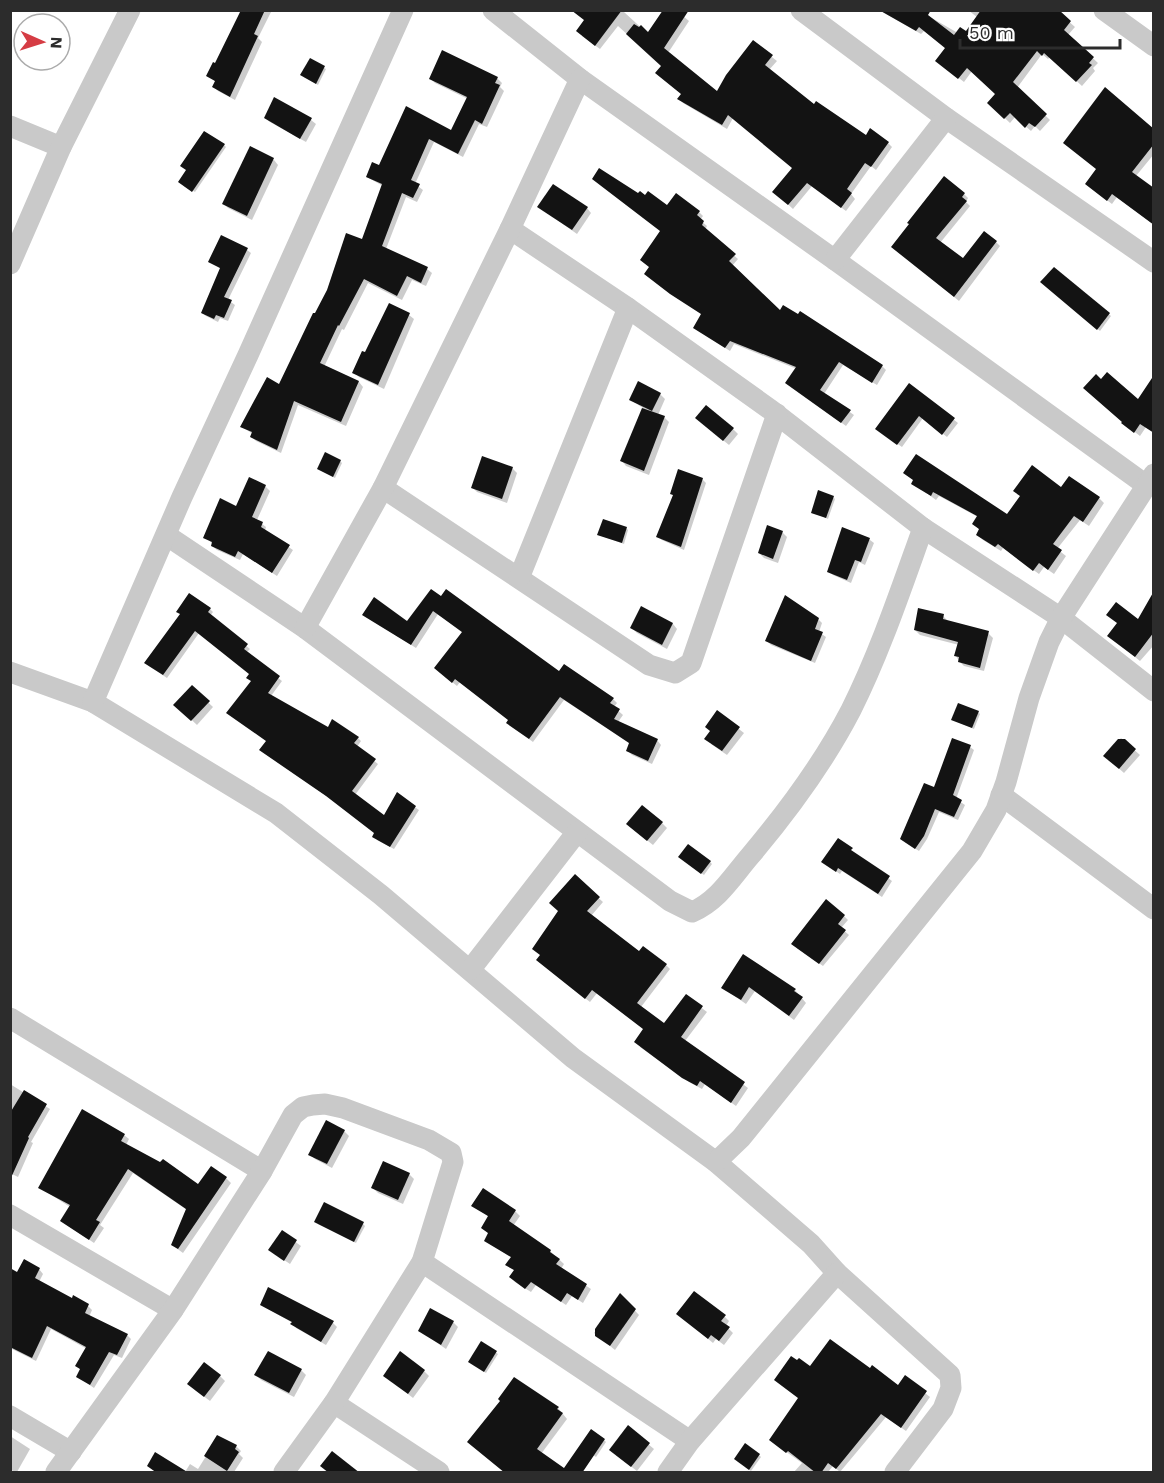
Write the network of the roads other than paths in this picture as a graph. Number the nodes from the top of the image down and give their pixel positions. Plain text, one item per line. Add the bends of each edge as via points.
1 (130, 10) edge
2 (403, 10) edge
3 (493, 10) edge
4 (801, 10) edge
5 (1104, 10) edge
6 (825, 17) edge
7 (1154, 46) edge
8 (580, 79) junction
9 (946, 118) junction
10 (10, 126) edge
11 (62, 147) junction
12 (510, 229) junction
13 (836, 260) junction
14 (1154, 262) edge
15 (10, 264) edge
16 (628, 308) junction
17 (777, 414) junction
18 (1150, 480) edge
19 (383, 488) junction
20 (923, 528) junction
21 (166, 535) junction
22 (519, 578) junction
23 (1061, 618) junction
24 (306, 628) junction
25 (10, 672) edge
26 (1154, 691) edge
27 (93, 702) junction
28 (1001, 795) junction
29 (577, 832) junction
30 (1154, 909) edge
31 (470, 970) junction
32 (10, 1018) edge
33 (717, 1162) junction
34 (262, 1171) junction
35 (10, 1215) edge
36 (422, 1262) junction
37 (837, 1273) junction
38 (173, 1310) junction
39 (334, 1403) junction
40 (10, 1416) edge
41 (690, 1441) junction
42 (71, 1452) junction
43 (56, 1473) edge
44 (284, 1473) edge
45 (439, 1473) edge
46 (668, 1473) edge
47 (895, 1473) edge

1 - 11 street
2 - 21 street
3 - 8 street
4 - 6 street
5 - 7 street
6 - 9 street
8 - 12 street
8 - 13 street
9 - 13 street
9 - 14 street
10 - 11 street
11 - 15 street
12 - 16 street
12 - 19 street
13 - 18 street
16 - 17 street
16 - 22 street
17 - 20 street
17 - 22 street via 691,663 675,673 649,665
18 - 23 street
19 - 22 street
19 - 24 street
20 - 23 street
20 - 29 street via 885,634 850,710 814,772 706,906 692,912 670,901
21 - 24 street
21 - 27 street
23 - 26 street
23 - 28 street via 1029,698
24 - 29 street
25 - 27 street
27 - 31 street via 276,813
28 - 30 street
28 - 33 street via 972,851 741,1138
29 - 31 street
31 - 33 street via 573,1058
32 - 34 street
33 - 37 street via 811,1244
34 - 36 street via 293,1115 313,1105 343,1108 444,1148 451,1153 453,1162
34 - 38 street
35 - 38 street
36 - 39 street
36 - 41 street
37 - 41 street
37 - 47 street via 950,1375 951,1388 943,1409
38 - 42 street
39 - 44 street
39 - 45 street
40 - 42 street
41 - 46 street
42 - 43 street

